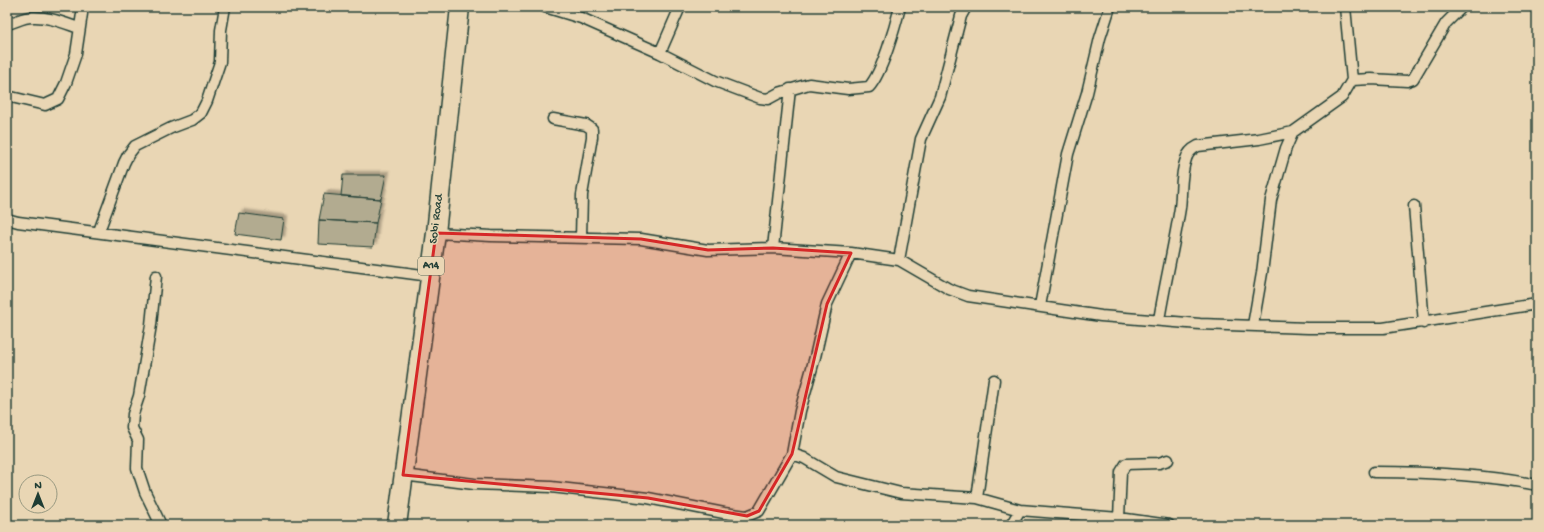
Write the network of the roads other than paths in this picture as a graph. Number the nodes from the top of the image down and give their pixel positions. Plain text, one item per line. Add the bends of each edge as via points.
1 (83, 7) edge
2 (225, 7) edge
3 (460, 7) edge
4 (545, 7) edge
5 (680, 7) edge
6 (900, 7) edge
7 (966, 7) edge
8 (1110, 7) edge
9 (1345, 7) edge
10 (1462, 7) edge
11 (7, 24) edge
12 (79, 28) junction
13 (660, 53) junction
14 (1352, 80) junction
15 (790, 89) junction
16 (7, 96) edge
17 (553, 119) dead end
18 (1293, 132) junction
19 (1414, 206) dead end
20 (7, 218) edge
21 (99, 231) junction
22 (436, 233) junction
23 (581, 238) junction
24 (773, 248) junction
25 (851, 253) junction
26 (898, 260) junction
27 (156, 276) dead end
28 (430, 276) junction
29 (1537, 304) edge
30 (1040, 306) junction
31 (1159, 320) junction
32 (1424, 323) junction
33 (1253, 325) junction
34 (994, 380) dead end
35 (792, 454) junction
36 (1168, 460) dead end
37 (1374, 472) dead end
38 (403, 476) junction
39 (1537, 484) edge
40 (977, 498) junction
41 (1020, 510) junction
42 (1120, 518) junction
43 (160, 525) edge
44 (397, 525) edge
45 (1011, 525) edge
46 (1169, 525) edge

1 - 12 street
2 - 21 street via 220,30 220,62 201,113 192,120 135,146 124,163
3 - 22 highway, Sobi Road / A14
4 - 13 street via 582,18
5 - 13 street
6 - 15 street via 879,70 869,87 848,89 809,84
7 - 26 street via 961,16 940,97 921,139
8 - 30 street via 1068,154
9 - 14 street
10 - 14 street via 1446,23 1414,79
11 - 12 street via 32,17 58,21
12 - 16 street via 76,54 58,100 45,105
13 - 15 street via 715,81 760,98 768,99
14 - 18 street via 1342,97
15 - 24 street
17 - 23 street via 592,128 582,195
18 - 31 street via 1260,139 1198,146 1190,150 1185,160 1180,207
18 - 33 street via 1271,200
19 - 32 street
20 - 21 street via 18,222
21 - 28 street
22 - 23 street
22 - 28 highway, Sobi Road / A14
23 - 24 street via 640,239 708,250
24 - 25 street
25 - 26 street
25 - 35 street via 827,304
26 - 30 street via 948,289 968,296
27 - 43 street via 151,325 132,428 138,440 137,468
28 - 38 highway, Sobi Road / A14
29 - 32 street
30 - 31 street via 1101,316
31 - 33 street
32 - 33 street via 1383,328
34 - 40 street
35 - 38 street via 759,512 748,516 648,498 551,487 474,484
35 - 40 street via 804,458 836,477 901,493
36 - 42 street via 1159,463 1126,464 1121,472
37 - 39 street via 1509,479
38 - 44 highway, Sobi Road / A14
40 - 41 street
41 - 42 street
41 - 45 street
42 - 46 street

